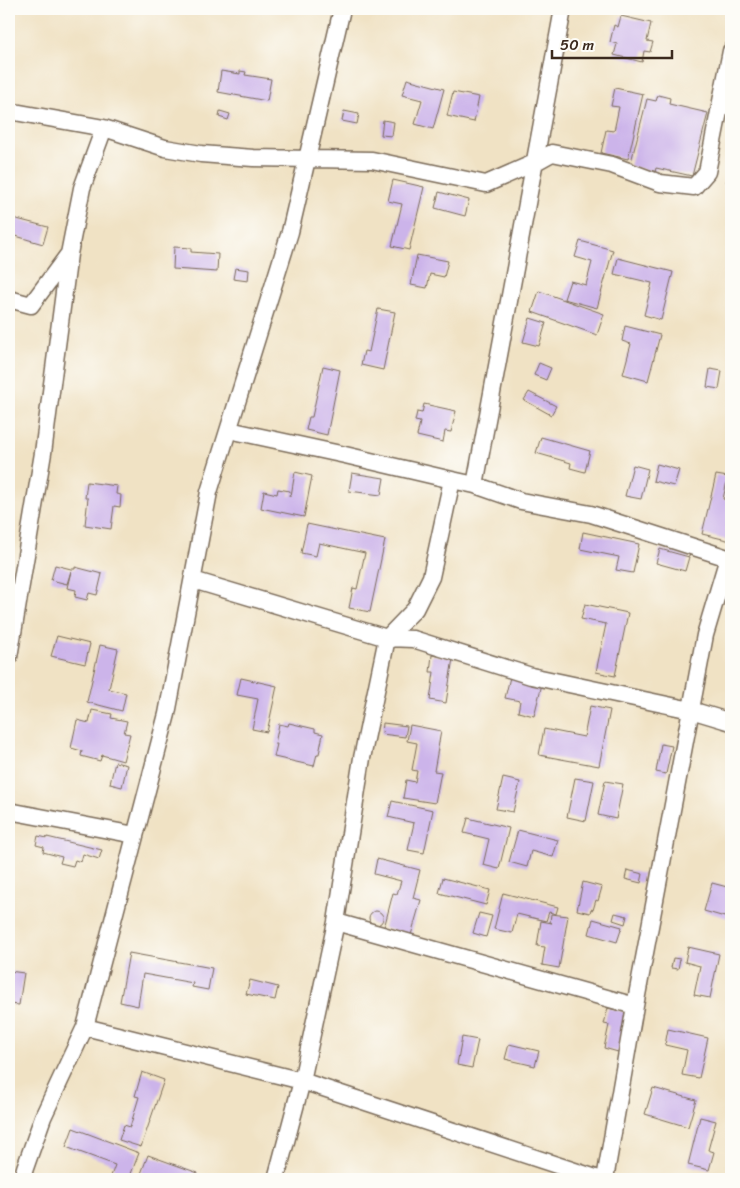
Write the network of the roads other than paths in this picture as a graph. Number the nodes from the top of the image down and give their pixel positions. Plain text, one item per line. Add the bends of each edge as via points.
1 (342, 9) edge
2 (563, 9) edge
3 (731, 51) edge
4 (9, 110) edge
5 (104, 128) junction
6 (307, 159) junction
7 (534, 163) junction
8 (69, 254) junction
9 (9, 299) edge
10 (229, 430) junction
11 (452, 480) junction
12 (475, 485) junction
13 (729, 558) edge
14 (193, 580) junction
15 (14, 596) edge
16 (387, 638) junction
17 (9, 657) edge
18 (691, 710) junction
19 (731, 722) edge
20 (9, 811) edge
21 (135, 835) junction
22 (336, 922) junction
23 (635, 1006) junction
24 (85, 1027) junction
25 (302, 1081) junction
26 (22, 1179) edge
27 (276, 1179) edge
28 (599, 1179) edge
29 (604, 1179) edge

1 - 6 street
2 - 7 street
3 - 7 street via 707,172 694,187 660,183 612,165 552,153
4 - 5 street
5 - 6 street via 165,148 201,154
5 - 8 street via 82,188
6 - 7 street via 372,160 486,184
6 - 10 street via 290,232
7 - 12 street
8 - 9 street via 31,305
8 - 15 street via 43,453
10 - 11 street
10 - 14 street via 210,492
11 - 12 street
11 - 16 street via 431,576 415,609
12 - 13 street via 521,501 591,514
13 - 18 street via 705,635
14 - 16 street
14 - 21 street via 167,714
15 - 17 street
16 - 18 street via 413,639 531,676
16 - 22 street via 362,758
18 - 19 street
18 - 23 street
20 - 21 street
21 - 24 street
22 - 23 street
22 - 25 street
23 - 29 street
24 - 25 street
24 - 26 street via 43,1117
25 - 27 street
25 - 28 street

